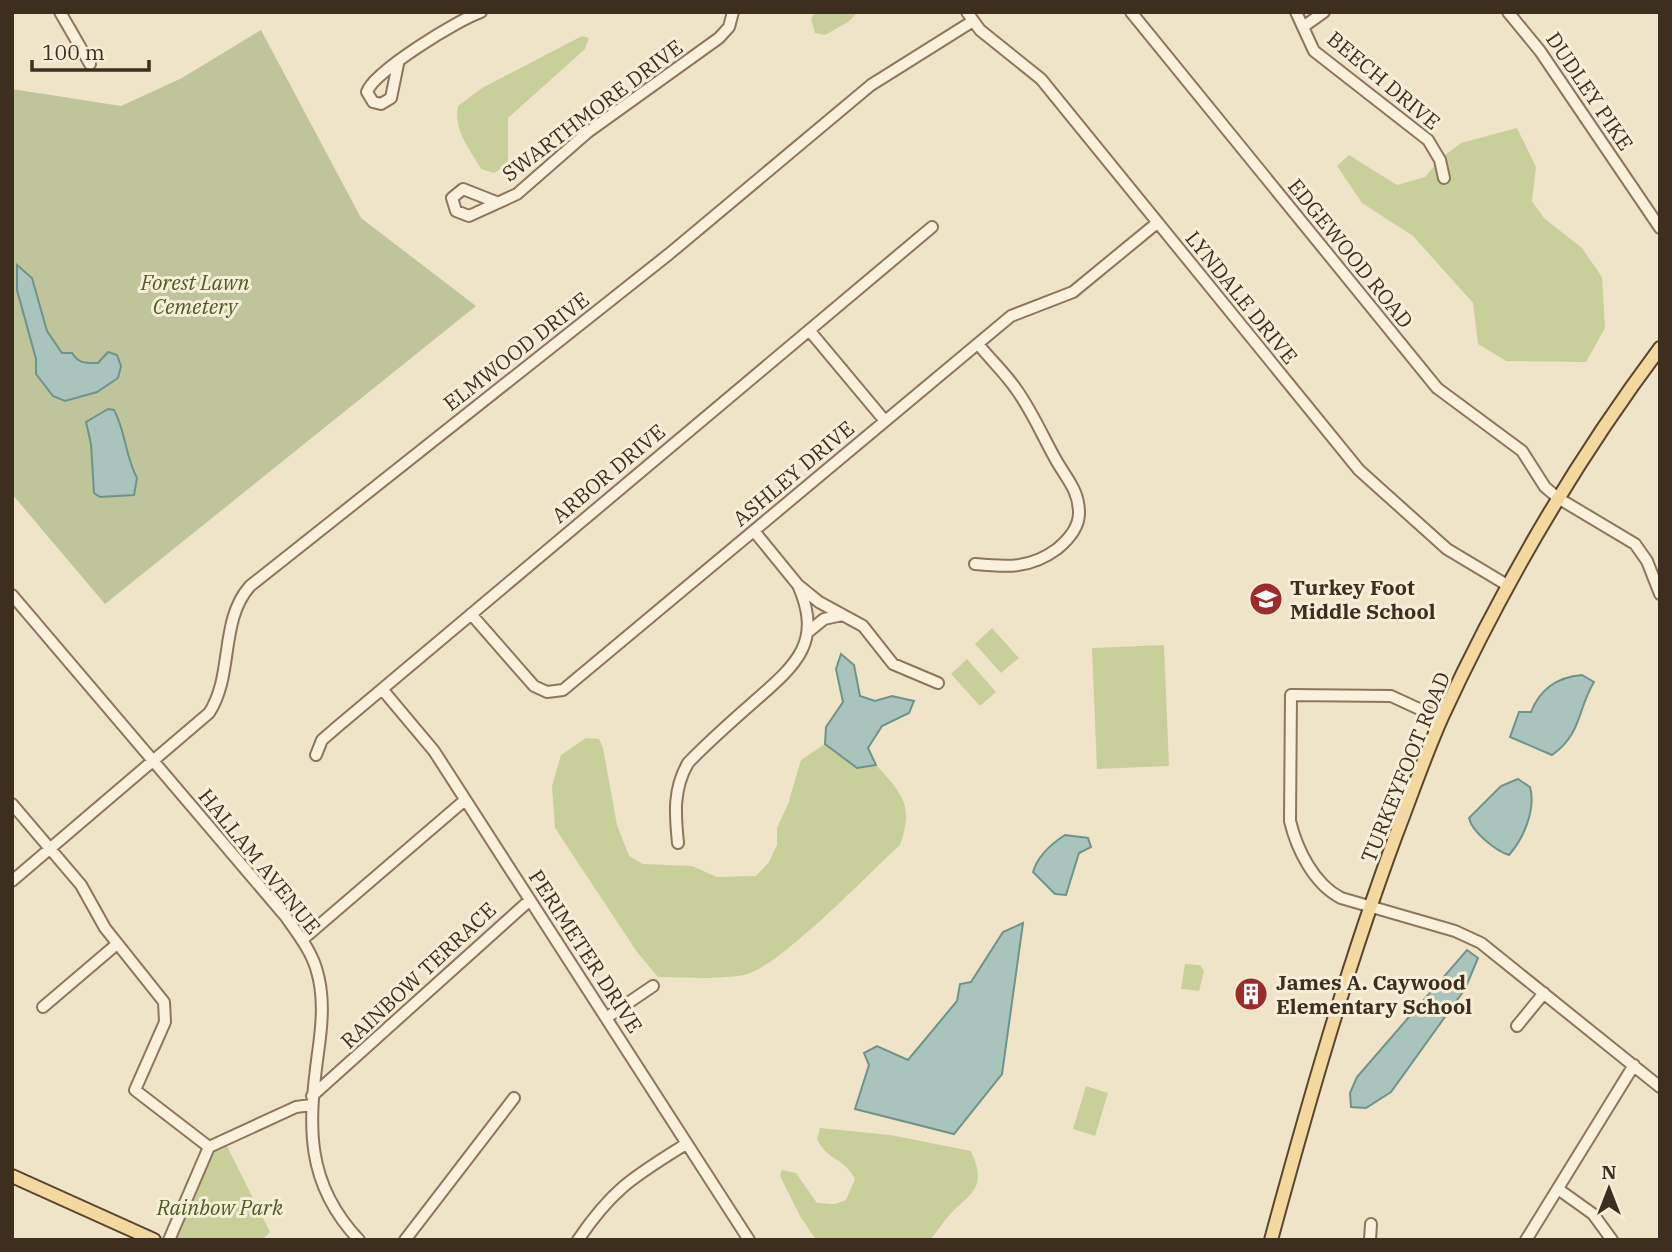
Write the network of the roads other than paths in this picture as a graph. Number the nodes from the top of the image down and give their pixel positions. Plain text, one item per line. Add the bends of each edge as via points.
1 (60, 12) edge
2 (481, 12) edge
3 (733, 12) edge
4 (1130, 12) edge
5 (1296, 12) edge
6 (1324, 12) edge
7 (1508, 12) edge
8 (970, 17) edge
9 (1303, 27) junction
10 (90, 64) dead end
11 (398, 64) dead end
12 (1444, 178) dead end
13 (496, 202) dead end
14 (1157, 223) junction
15 (932, 227) dead end
16 (1660, 228) edge
17 (808, 330) junction
18 (978, 344) junction
19 (1660, 348) edge
20 (885, 421) junction
21 (1558, 498) junction
22 (754, 531) junction
23 (975, 564) dead end
24 (798, 585) junction
25 (1507, 586) junction
26 (1660, 594) edge
27 (12, 595) edge
28 (471, 614) junction
29 (842, 615) junction
30 (808, 632) junction
31 (939, 683) dead end
32 (382, 689) junction
33 (1441, 719) junction
34 (316, 755) dead end
35 (153, 762) junction
36 (465, 800) junction
37 (12, 804) edge
38 (678, 843) dead end
39 (50, 849) junction
40 (12, 881) edge
41 (530, 900) junction
42 (1370, 905) junction
43 (302, 940) junction
44 (117, 944) junction
45 (653, 986) dead end
46 (1544, 993) junction
47 (43, 1007) dead end
48 (606, 1018) junction
49 (1517, 1026) dead end
50 (1634, 1065) junction
51 (316, 1069) junction
52 (333, 1078) junction
53 (1660, 1087) edge
54 (514, 1098) dead end
55 (312, 1101) junction
56 (686, 1144) junction
57 (209, 1147) junction
58 (12, 1175) edge
59 (1558, 1189) junction
60 (1371, 1224) dead end
61 (154, 1240) edge
62 (169, 1240) edge
63 (359, 1240) edge
64 (405, 1240) edge
65 (578, 1240) edge
66 (749, 1240) edge
67 (1271, 1240) edge
68 (1370, 1240) edge
69 (1526, 1240) edge
70 (1612, 1240) edge

1 - 10 street
2 - 11 street via 443,30
3 - 13 street, SWARTHMORE DRIVE via 729,27 719,38 588,132 528,186
4 - 21 street, EDGEWOOD ROAD via 1437,388 1522,450 1545,487
5 - 9 street, BEECH DRIVE
6 - 9 street
7 - 16 street, DUDLEY PIKE via 1540,51
8 - 14 street, LYNDALE DRIVE via 1031,68
8 - 35 street, ELMWOOD DRIVE via 871,85 670,254 250,586 235,612 216,703
9 - 12 street, BEECH DRIVE via 1314,51 1428,140
14 - 18 street, ASHLEY DRIVE via 1073,292 1018,312
14 - 25 street, LYNDALE DRIVE via 1359,470 1447,549
15 - 17 street, ARBOR DRIVE
17 - 20 street
17 - 28 street, ARBOR DRIVE
18 - 20 street, ASHLEY DRIVE
18 - 23 street via 1017,390 1068,475 1079,511 1077,525 1063,544 1031,564 1013,568
19 - 21 main road, TURKEYFOOT ROAD
20 - 22 street, ASHLEY DRIVE
21 - 25 main road, TURKEYFOOT ROAD
21 - 26 street, EDGEWOOD ROAD via 1635,544
22 - 24 street
22 - 28 street, ASHLEY DRIVE via 559,693 534,686
24 - 29 street
24 - 30 street via 809,612
25 - 33 main road, TURKEYFOOT ROAD
27 - 35 street, HALLAM AVENUE
28 - 32 street, ARBOR DRIVE
29 - 30 street via 824,619
29 - 31 street via 867,630 893,664
30 - 38 street via 803,651 789,671 688,763 674,808
32 - 34 street, ARBOR DRIVE via 322,740
32 - 36 street, PERIMETER DRIVE via 434,751
33 - 42 main road, TURKEYFOOT ROAD
33 - 42 street via 1391,696 1291,695 1290,821 1294,838 1326,889
35 - 39 street, ELMWOOD DRIVE
35 - 43 street, HALLAM AVENUE
36 - 41 street, PERIMETER DRIVE
36 - 43 street
37 - 39 street
39 - 40 street, ELMWOOD DRIVE
39 - 44 street via 80,885
41 - 48 street, PERIMETER DRIVE
41 - 52 street, RAINBOW TERRACE
42 - 46 street via 1481,943
42 - 67 main road, TURKEYFOOT ROAD
43 - 51 street, HALLAM AVENUE via 317,969 322,993
44 - 47 street
44 - 57 street via 161,995 166,1012 135,1090
45 - 48 street
46 - 49 street
46 - 50 street
48 - 56 street, PERIMETER DRIVE
50 - 53 street
50 - 59 street
51 - 52 street
51 - 55 street, HALLAM AVENUE
52 - 55 street, RAINBOW TERRACE
54 - 64 street
55 - 57 street, RAINBOW TERRACE
55 - 63 street, HALLAM AVENUE via 313,1150 319,1175 333,1206
56 - 65 street via 617,1190
56 - 66 street, PERIMETER DRIVE
57 - 62 street
58 - 61 main road
59 - 69 street
59 - 70 street via 1593,1214
60 - 68 street

